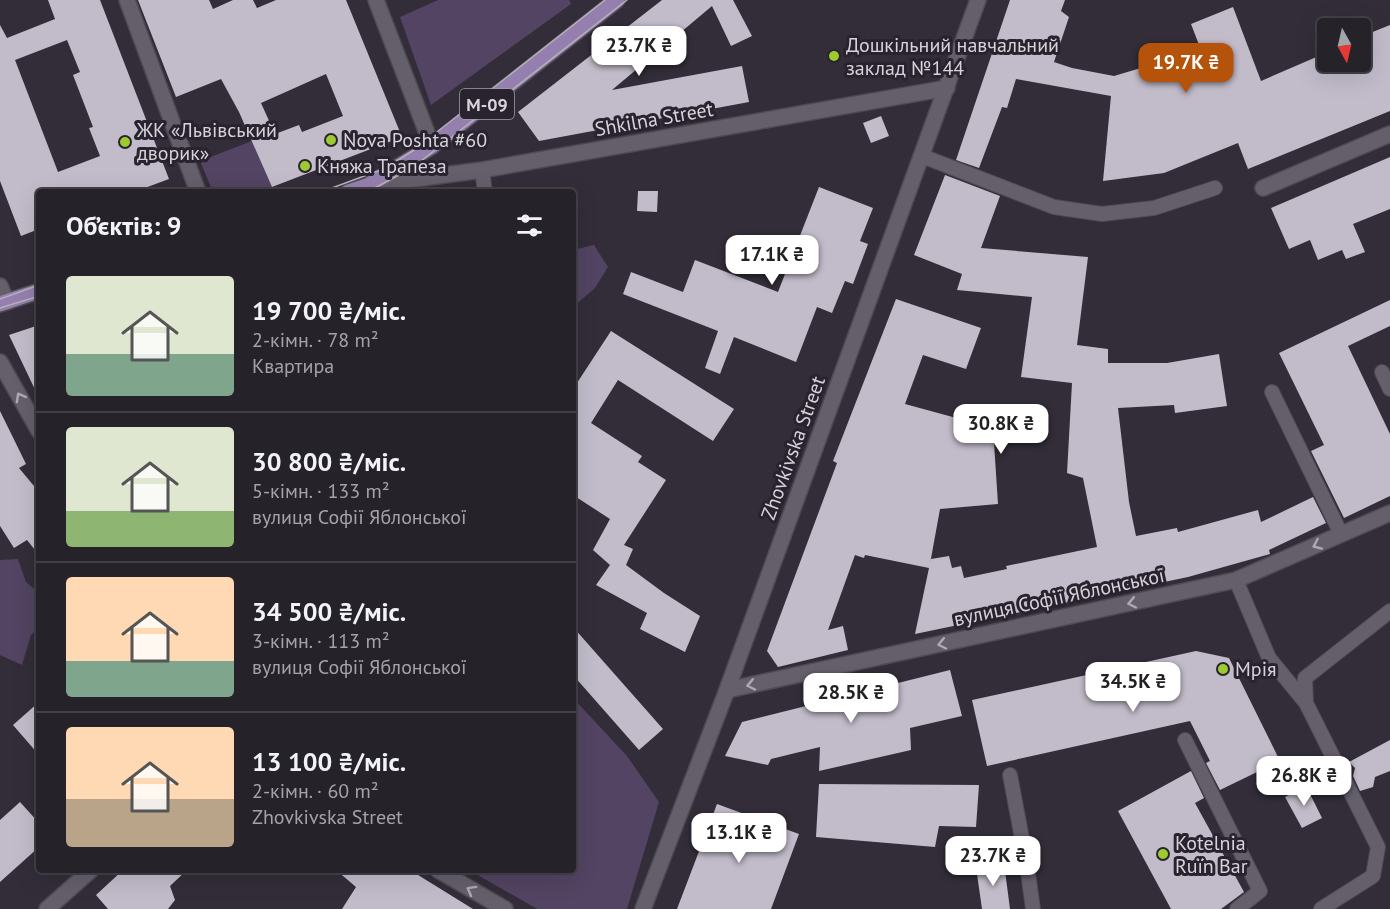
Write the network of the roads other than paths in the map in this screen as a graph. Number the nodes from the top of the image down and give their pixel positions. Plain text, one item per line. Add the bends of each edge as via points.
1 (127, 0) edge
2 (376, 0) edge
3 (617, 0) edge
4 (978, 0) edge
5 (947, 88) junction
6 (1390, 134) edge
7 (432, 146) junction
8 (922, 156) junction
9 (482, 171) junction
10 (369, 185) junction
11 (1215, 188) dead end
12 (1263, 188) dead end
13 (197, 189) edge
14 (357, 189) edge
15 (485, 189) edge
16 (0, 286) edge
17 (36, 292) edge
18 (3, 303) edge
19 (0, 362) edge
20 (1382, 372) dead end
21 (1390, 389) edge
22 (1272, 392) dead end
23 (36, 426) edge
24 (1390, 513) edge
25 (1341, 534) junction
26 (1236, 580) junction
27 (1390, 611) edge
28 (727, 690) junction
29 (1306, 703) junction
30 (1185, 740) dead end
31 (1010, 775) dead end
32 (88, 873) edge
33 (443, 873) edge
34 (47, 909) edge
35 (505, 909) edge
36 (643, 909) edge
37 (1033, 909) edge
38 (1237, 909) edge
39 (1321, 909) edge

1 - 13 street
2 - 7 street
3 - 7 main road, М-09
4 - 5 street, Zhovkivska Street
5 - 8 street, Zhovkivska Street
5 - 9 street, Shkilna Street
6 - 12 street
7 - 10 main road, М-09
8 - 11 lane via 1054,207 1102,214 1154,208
8 - 28 street, Zhovkivska Street
9 - 10 street, Shkilna Street
9 - 15 lane
10 - 14 main road, М-09
16 - 18 street
17 - 18 main road
23 -> 19 street
20 - 21 lane
22 - 25 lane
24 - 25 street, вулиця Софії Яблонської
25 -> 26 street, вулиця Софії Яблонської
26 -> 28 street, вулиця Софії Яблонської
26 - 29 lane via 1269,658
27 - 29 lane via 1305,678
28 - 36 street, Zhovkivska Street
29 - 39 lane via 1378,847 1373,876
30 - 38 lane via 1260,891
31 - 37 lane
32 - 34 street
35 -> 33 street

